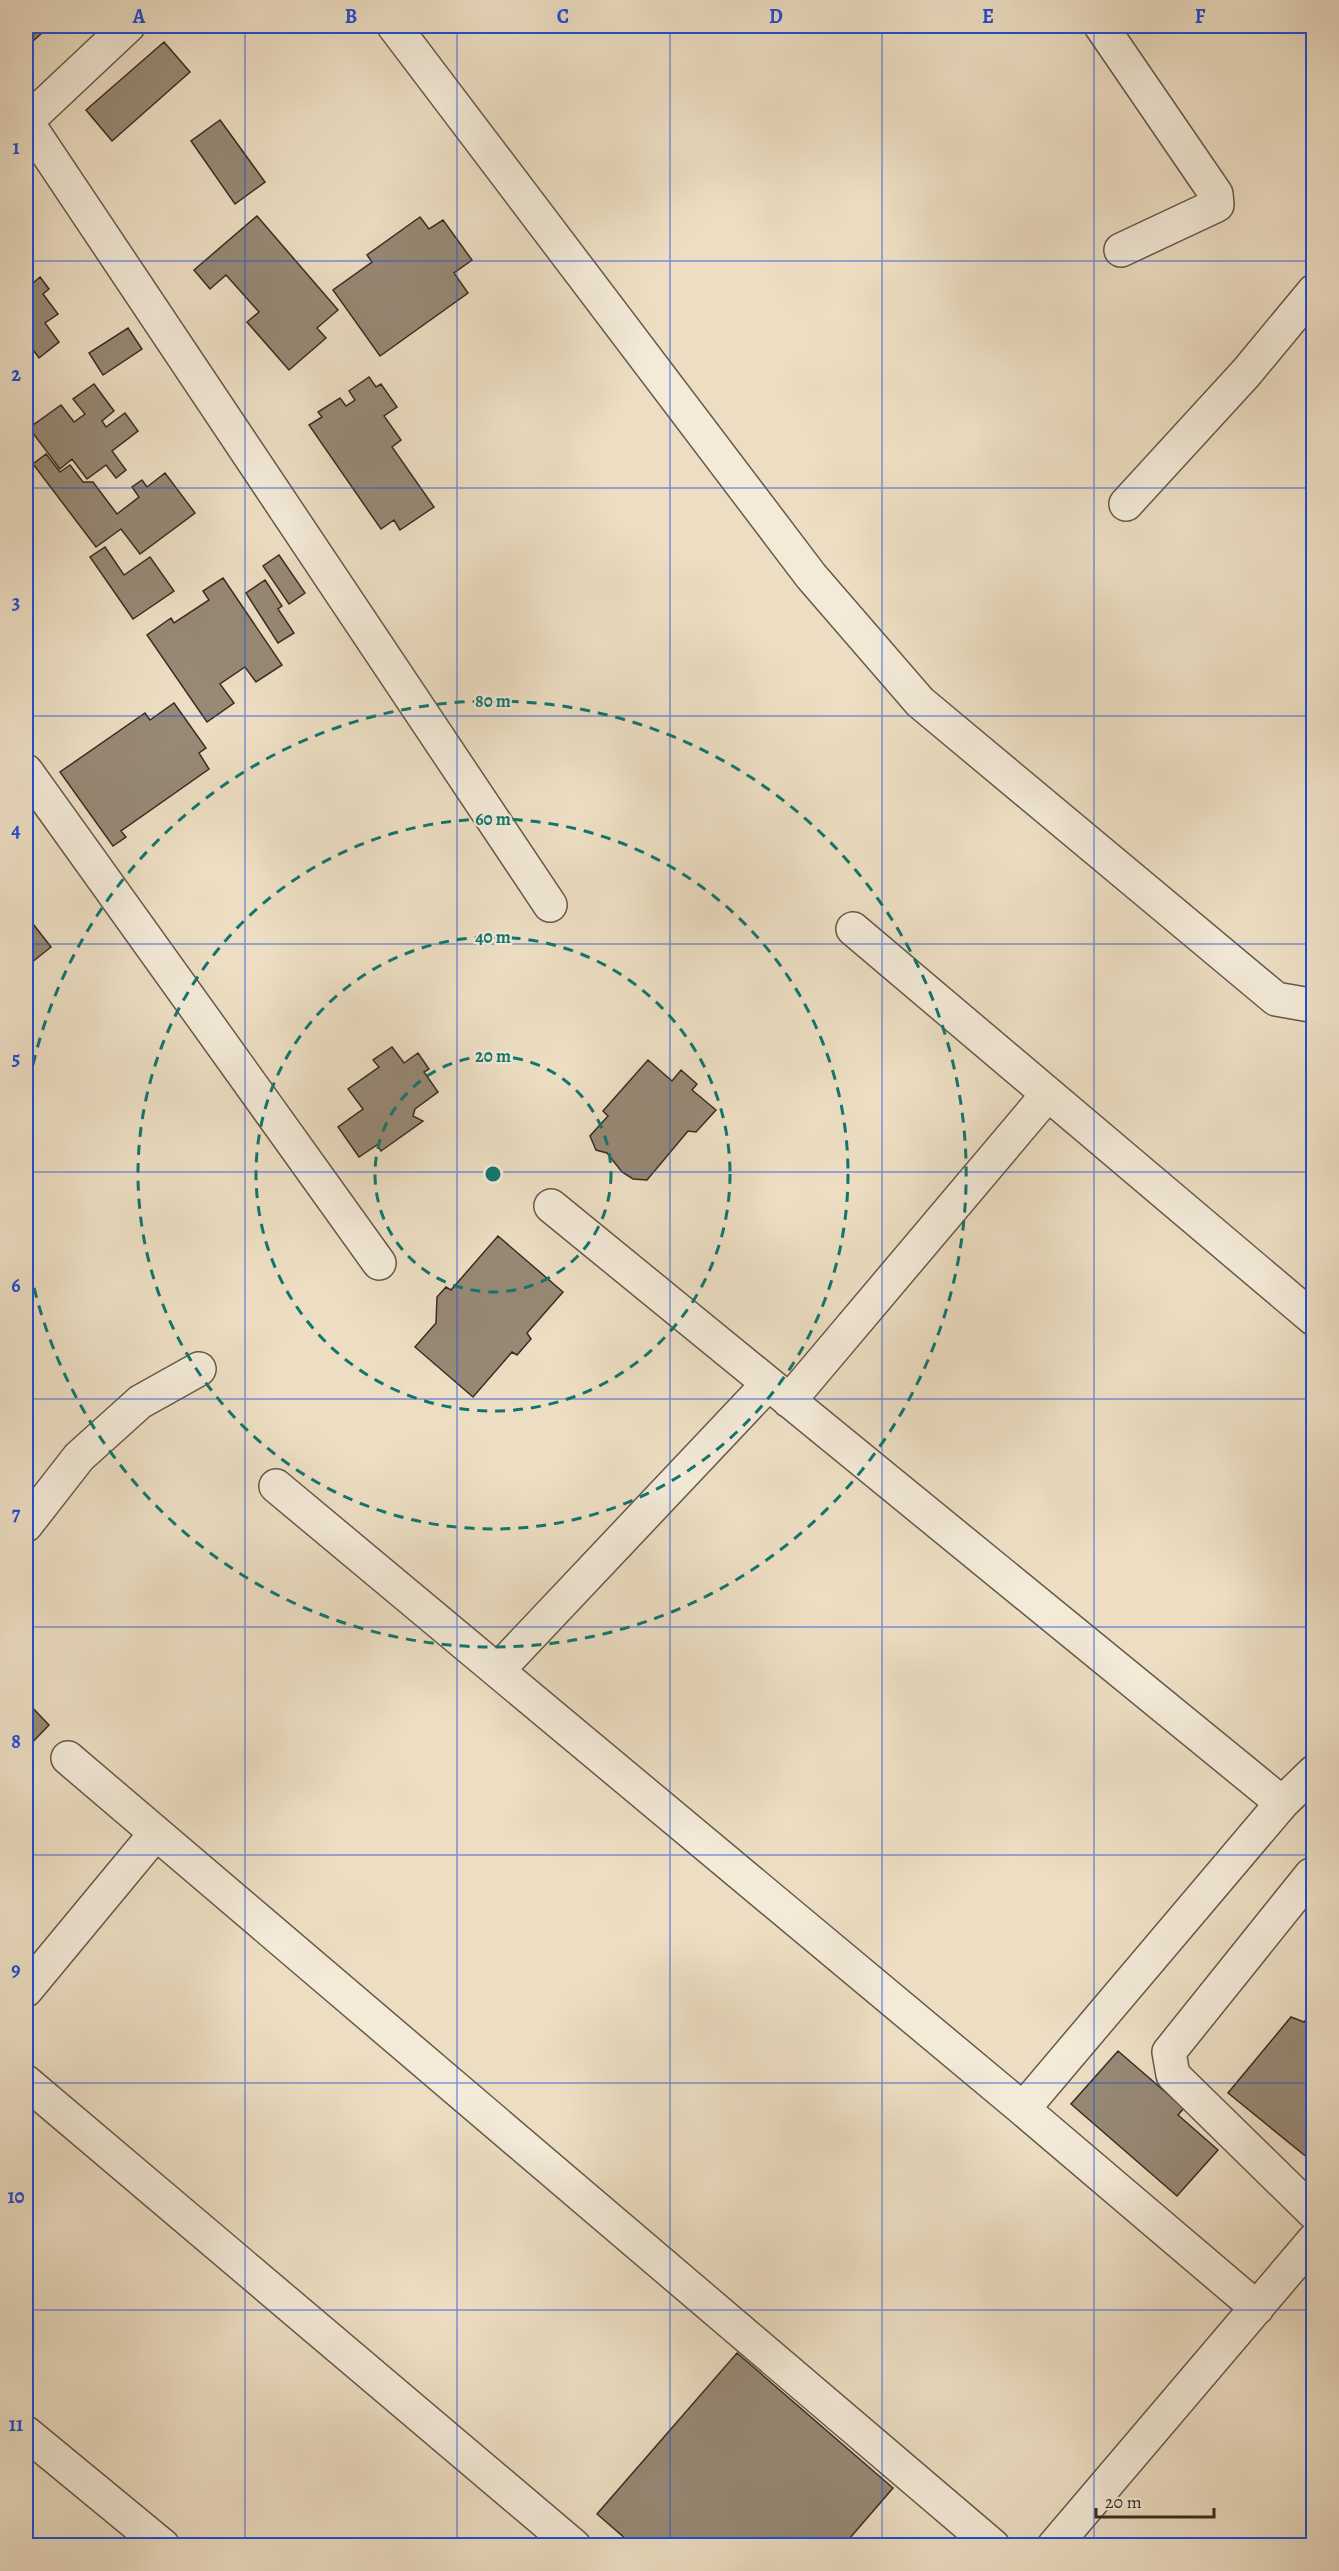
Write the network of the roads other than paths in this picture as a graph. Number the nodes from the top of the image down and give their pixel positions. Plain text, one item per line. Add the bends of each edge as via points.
1 (394, 26) edge
2 (1101, 26) edge
3 (111, 31) edge
4 (26, 122) edge
5 (1120, 250) dead end
6 (1314, 291) edge
7 (1126, 504) dead end
8 (26, 771) edge
9 (550, 905) dead end
10 (853, 929) dead end
11 (1314, 1002) edge
12 (1048, 1094) junction
13 (551, 1206) dead end
14 (379, 1263) dead end
15 (1314, 1318) edge
16 (199, 1369) dead end
17 (778, 1393) junction
18 (276, 1486) dead end
19 (26, 1525) edge
20 (498, 1670) junction
21 (68, 1758) dead end
22 (1314, 1772) edge
23 (1282, 1803) junction
24 (156, 1833) junction
25 (1311, 1875) dead end
26 (26, 1990) edge
27 (26, 2082) edge
28 (1023, 2109) junction
29 (1314, 2213) edge
30 (1314, 2240) edge
31 (1257, 2308) junction
32 (26, 2433) edge
33 (163, 2546) edge
34 (574, 2546) edge
35 (993, 2546) edge
36 (1054, 2546) edge

1 - 11 street via 811,576 920,702 1276,999 1310,1005
2 - 5 street via 1216,194 1217,205
3 - 4 street
4 - 9 street
6 - 7 street via 1246,373
8 - 14 street
10 - 12 street
12 - 15 street
12 - 17 street
13 - 17 street
16 - 19 street via 140,1402 79,1456
17 - 20 street
17 - 23 street
18 - 20 street
20 - 28 street
21 - 24 street
22 - 23 street
23 - 28 street
24 - 26 street
24 - 35 street
25 - 29 street via 1169,2052 1173,2075
27 - 34 street
28 - 31 street
30 - 31 street
31 - 36 street
32 - 33 street

